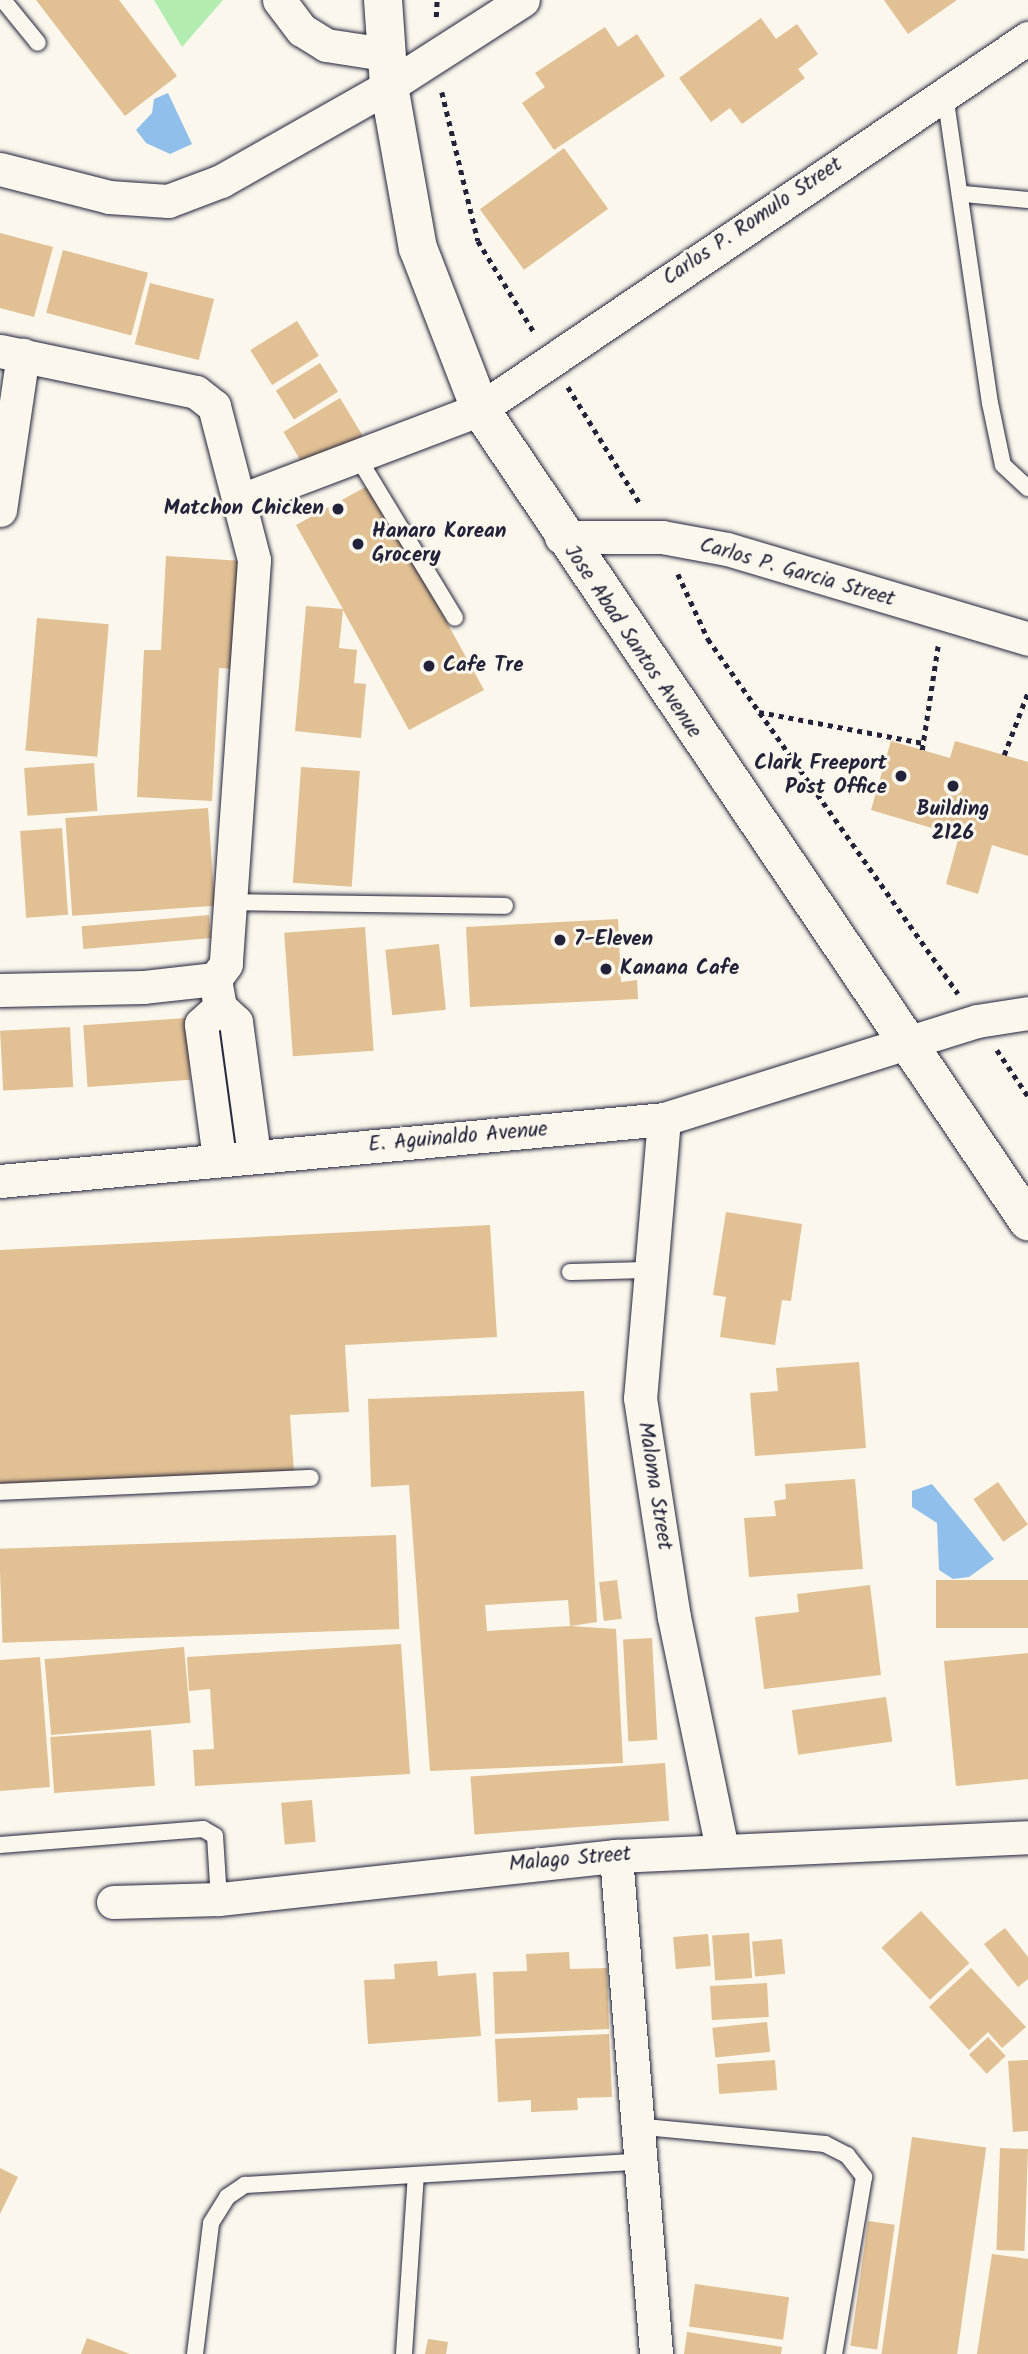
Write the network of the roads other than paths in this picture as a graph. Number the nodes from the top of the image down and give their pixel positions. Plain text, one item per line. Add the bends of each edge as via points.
1 (3, 0) edge
2 (279, 0) edge
3 (383, 0) edge
4 (523, 0) edge
5 (1028, 38) edge
6 (38, 43) dead end
7 (387, 70) junction
8 (945, 95) junction
9 (0, 169) edge
10 (964, 194) junction
11 (1028, 200) edge
12 (11, 353) edge
13 (480, 409) junction
14 (357, 456) junction
15 (1028, 488) edge
16 (241, 500) junction
17 (0, 510) edge
18 (561, 537) junction
19 (455, 618) dead end
20 (1028, 639) edge
21 (229, 902) junction
22 (505, 906) dead end
23 (0, 990) edge
24 (217, 993) junction
25 (1028, 1013) edge
26 (907, 1045) junction
27 (664, 1119) junction
28 (254, 1156) junction
29 (219, 1158) junction
30 (0, 1181) edge
31 (1028, 1221) edge
32 (647, 1270) junction
33 (570, 1272) dead end
34 (311, 1478) dead end
35 (0, 1492) edge
36 (1028, 1837) edge
37 (0, 1845) edge
38 (722, 1849) junction
39 (616, 1856) junction
40 (219, 1899) junction
41 (113, 1902) dead end
42 (634, 2126) junction
43 (636, 2162) junction
44 (416, 2175) junction
45 (195, 2354) edge
46 (404, 2354) edge
47 (656, 2354) edge
48 (834, 2354) edge

1 - 6 lane
2 - 7 street via 302,30
3 - 7 main road, Jose Abad Santos Avenue
4 - 7 street
5 - 8 street, Carlos P. Romulo Street
7 - 9 street via 221,181 168,201 109,197
7 - 13 main road, Jose Abad Santos Avenue via 418,248
8 - 10 lane
8 - 13 street, Carlos P. Romulo Street
10 - 11 lane
10 - 15 lane via 1003,465
12 - 16 street via 196,392 214,406
12 - 17 street
13 - 14 street, Carlos P. Romulo Street
13 - 18 main road, Jose Abad Santos Avenue
14 - 16 street, Carlos P. Romulo Street
14 - 19 lane
16 - 21 street via 254,560
18 - 20 street, Carlos P. Garcia Street via 662,537 727,549
18 - 26 main road, Jose Abad Santos Avenue
21 - 22 lane
21 - 24 street via 230,944
23 - 24 street
24 - 28 street via 236,1022
24 - 29 street via 201,1024
25 - 26 street, E. Aguinaldo Avenue via 977,1021
26 - 27 street, E. Aguinaldo Avenue
26 - 31 main road, Jose Abad Santos Avenue
27 - 28 street, E. Aguinaldo Avenue
27 - 32 street, Maloma Street
28 - 29 street, E. Aguinaldo Avenue
29 - 30 street, E. Aguinaldo Avenue
32 - 33 lane
32 - 38 street, Maloma Street via 640,1398 674,1617
34 - 35 lane
36 - 38 street, Malago Street
37 - 40 lane via 203,1829 215,1836
38 - 39 street, Malago Street
39 - 40 street, Malago Street
39 - 42 street
40 - 41 street, Malago Street
42 - 43 street
42 - 48 lane via 825,2144 847,2155 864,2177
43 - 44 lane
43 - 47 street
44 - 45 lane via 245,2185 227,2197 211,2222
44 - 46 lane

